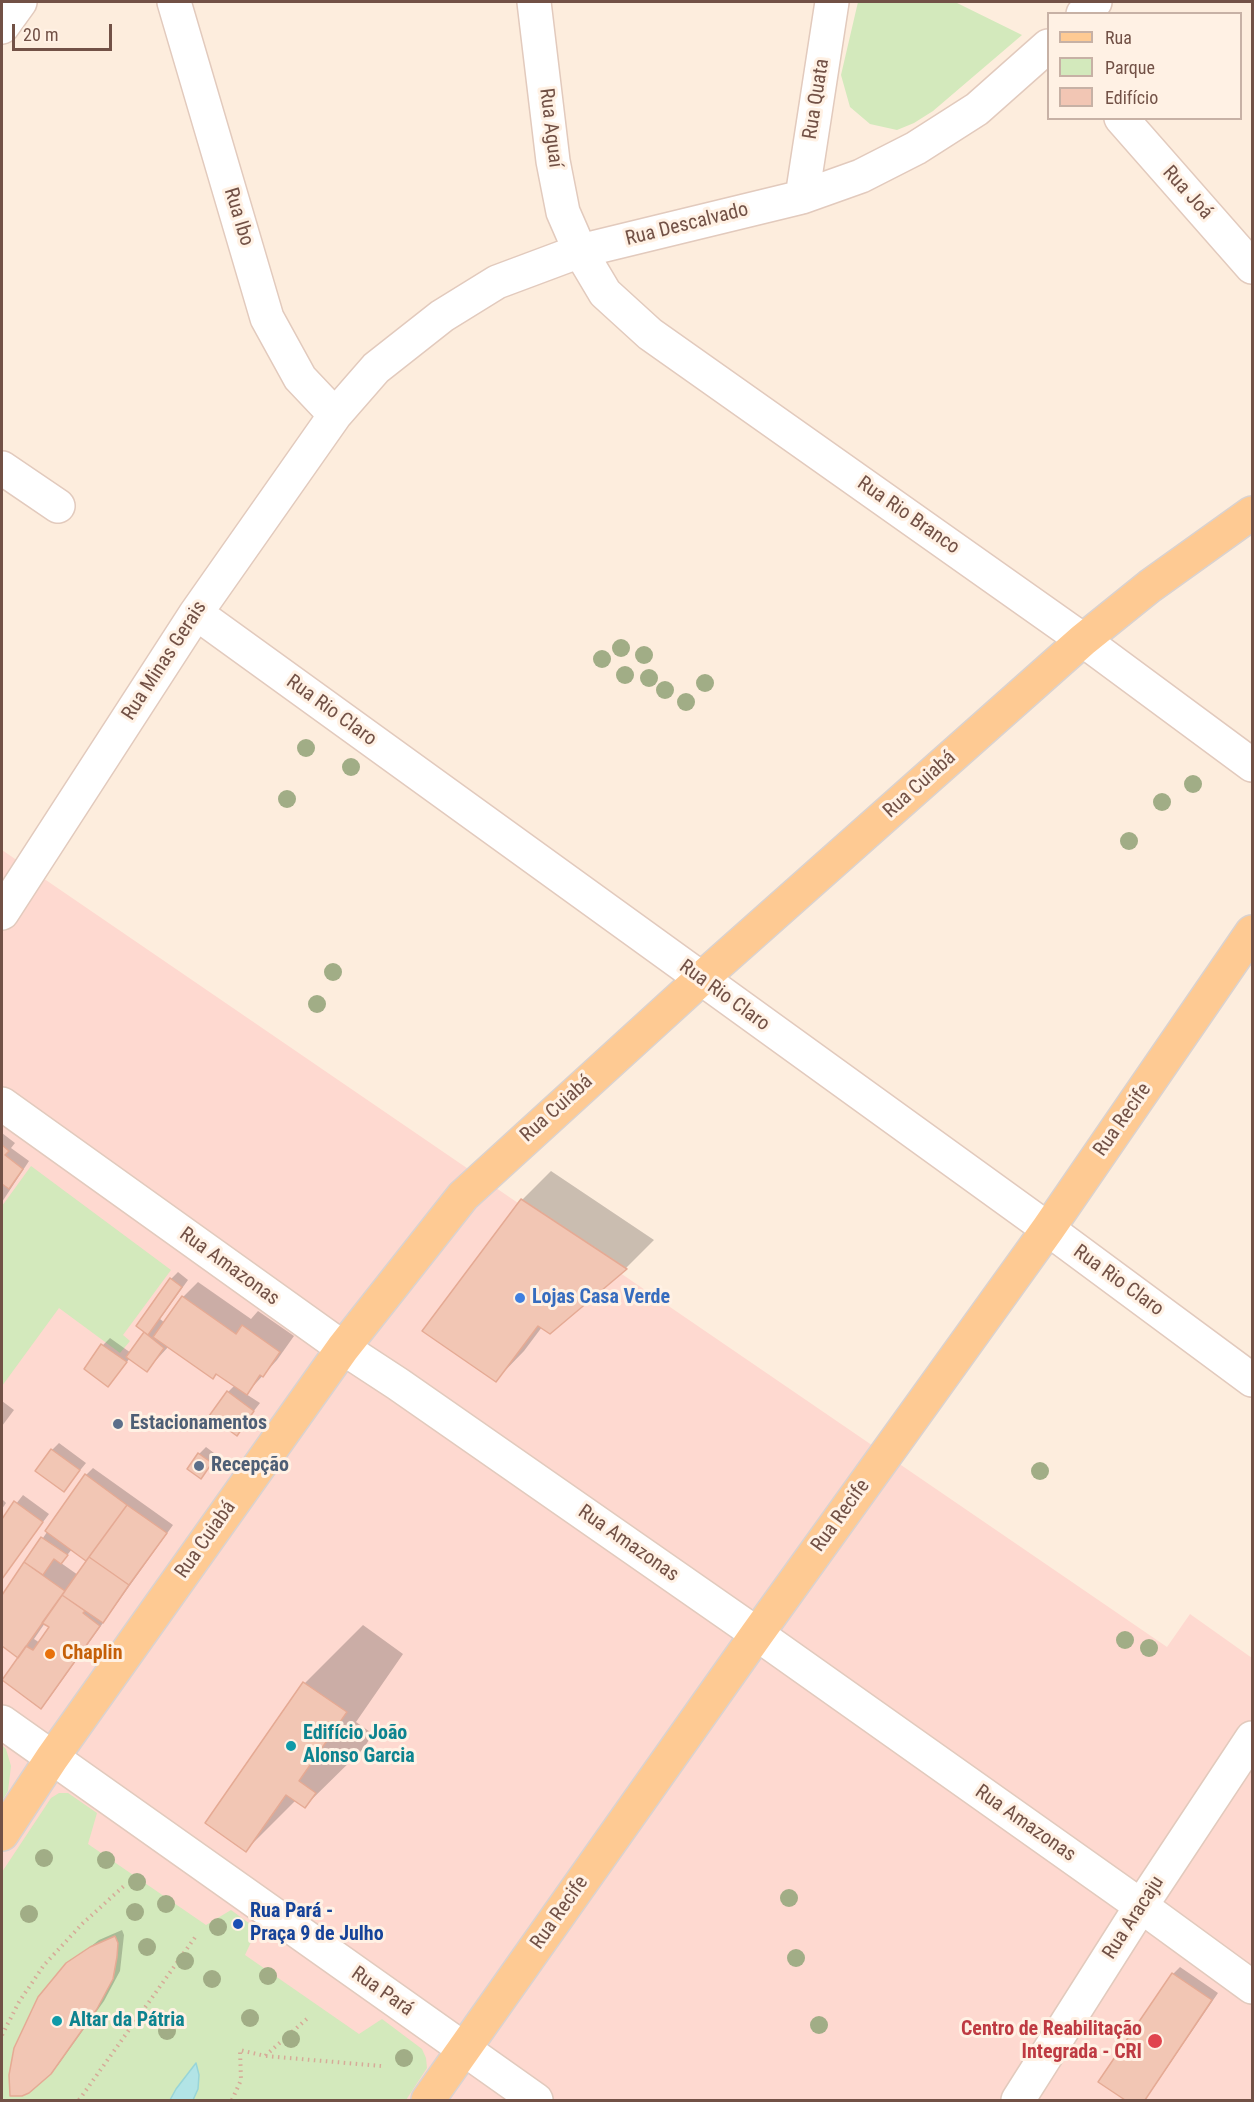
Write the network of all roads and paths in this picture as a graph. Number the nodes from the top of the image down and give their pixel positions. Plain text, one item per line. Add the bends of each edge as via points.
1 (20, 2) edge
2 (174, 2) edge
3 (534, 2) edge
4 (832, 2) edge
5 (2, 27) edge
6 (1047, 47) edge
7 (1123, 120) edge
8 (802, 197) junction
9 (580, 251) junction
10 (1252, 267) edge
11 (335, 415) junction
12 (2, 468) edge
13 (58, 506) dead end
14 (1252, 513) edge
15 (196, 613) junction
16 (1083, 640) junction
17 (1252, 765) edge
18 (2, 913) edge
19 (1252, 932) edge
20 (701, 979) junction
21 (2, 1104) edge
22 (1048, 1229) junction
23 (343, 1348) junction
24 (1252, 1380) edge
25 (757, 1634) junction
26 (2, 1722) edge
27 (1252, 1738) edge
28 (52, 1758) junction
29 (2, 1834) edge
30 (124, 1886) dead end
31 (1141, 1906) junction
32 (196, 1936) dead end
33 (1252, 1987) edge
34 (310, 2016) dead end
35 (2, 2035) edge
36 (463, 2050) junction
37 (265, 2056) junction
38 (381, 2066) dead end
39 (79, 2100) edge
40 (232, 2100) edge
41 (429, 2100) edge
42 (536, 2100) edge
43 (1018, 2100) edge

1 - 5 street
2 - 11 street, Rua Ibo via 267,318 300,378
3 - 9 street, Rua Aguaí via 553,160 563,212
4 - 8 street, Rua Quata
6 - 8 street, Rua Descalvado via 977,109 915,148 861,176
7 - 10 street, Rua Joá
8 - 9 street, Rua Descalvado
9 - 11 street, Rua Descalvado via 497,282 442,316 376,368
9 - 16 street, Rua Rio Branco via 605,293 650,334
11 - 15 street, Rua Minas Gerais
12 - 13 street
14 - 16 main road, Rua Cuiabá
15 - 18 street, Rua Minas Gerais
15 - 20 street, Rua Rio Claro
16 - 17 street, Rua Rio Branco
16 - 20 main road, Rua Cuiabá
19 - 22 main road, Rua Recife
20 - 22 street, Rua Rio Claro
20 - 23 main road, Rua Cuiabá via 463,1196
21 - 23 street, Rua Amazonas
22 - 24 street, Rua Rio Claro
22 - 25 main road, Rua Recife
23 - 25 street, Rua Amazonas
23 - 28 main road, Rua Cuiabá
25 - 31 street, Rua Amazonas
25 - 36 main road, Rua Recife
26 - 28 street, Rua Pará
27 - 31 street, Rua Aracaju
28 - 29 main road, Rua Cuiabá
28 - 36 street, Rua Pará
30 - 35 path via 44,1965 18,2002
31 - 33 street, Rua Amazonas
31 - 43 street, Rua Aracaju
32 - 39 path
34 - 37 path
36 - 41 main road, Rua Recife
36 - 42 street, Rua Pará
37 - 38 path
37 - 40 path via 240,2050 240,2080

